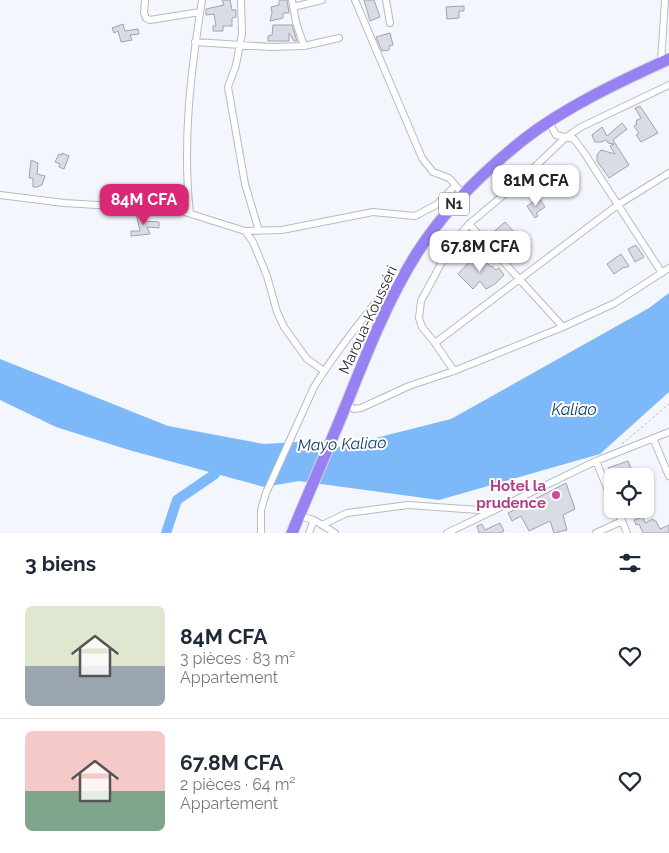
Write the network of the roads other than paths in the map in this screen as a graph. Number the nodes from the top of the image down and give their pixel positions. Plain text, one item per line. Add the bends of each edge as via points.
1 (145, 0) edge
2 (202, 0) edge
3 (241, 0) edge
4 (322, 0) edge
5 (355, 0) edge
6 (386, 0) edge
7 (665, 0) edge
8 (292, 4) edge
9 (200, 12) junction
10 (390, 23) dead end
11 (339, 38) dead end
12 (195, 42) junction
13 (240, 44) junction
14 (304, 46) junction
15 (665, 61) edge
16 (669, 85) edge
17 (549, 122) junction
18 (565, 138) junction
19 (669, 173) edge
20 (459, 190) junction
21 (0, 195) edge
22 (619, 204) junction
23 (190, 213) junction
24 (469, 224) junction
25 (259, 230) junction
26 (246, 231) junction
27 (669, 268) edge
28 (407, 270) junction
29 (662, 272) junction
30 (520, 279) junction
31 (563, 327) junction
32 (436, 342) junction
33 (454, 370) junction
34 (324, 371) junction
35 (346, 404) junction
36 (669, 432) edge
37 (653, 438) junction
38 (596, 461) junction
39 (669, 476) edge
40 (604, 480) edge
41 (493, 511) junction
42 (299, 516) junction
43 (620, 518) edge
44 (314, 520) junction
45 (622, 521) junction
46 (322, 525) junction
47 (261, 533) edge
48 (292, 533) edge
49 (309, 533) edge
50 (335, 533) edge
51 (446, 533) edge
52 (596, 533) edge
53 (627, 533) edge

1 - 9 street via 144,13 150,20
2 - 9 street
3 - 13 street
4 - 8 street
5 - 20 street via 422,158 433,172 449,178
6 - 10 street
7 - 15 street
8 - 14 street
9 - 12 street
11 - 14 street
12 - 13 street
12 - 23 street via 187,146
13 - 14 street via 271,48
13 - 25 street via 228,87 229,99 245,184
15 - 17 highway, Maroua-Kousséri / N1
16 - 18 street via 581,127
17 - 18 street via 556,135
17 - 20 highway, Maroua-Kousséri / N1
18 - 22 street via 574,139
18 - 24 street
19 - 22 street
20 - 25 street via 415,216 373,212 282,230
20 - 28 highway, Maroua-Kousséri / N1
21 - 23 street via 64,203 156,206
22 - 29 street
22 - 30 street
23 - 26 street
24 - 30 street
24 - 32 street via 450,247 421,300 419,318 422,327
25 - 26 street
26 - 34 street via 267,276 284,327 307,359
27 - 29 street
28 - 34 street via 393,280
28 - 35 highway, Maroua-Kousséri / N1 via 390,301
29 - 31 street via 624,298
30 - 31 street
30 - 32 street
31 - 33 street
32 - 33 street
33 - 35 street via 361,408 354,409
34 - 47 street via 266,493 260,510
35 - 42 highway, Maroua-Kousséri / N1
36 - 37 street
37 - 38 street
37 - 39 street
38 - 40 street
38 - 41 street
41 - 46 street via 408,506 347,514
41 - 51 street
42 - 44 street
42 - 48 highway, Maroua-Kousséri
43 - 45 street
44 - 46 street
44 - 49 street
45 - 52 street
45 - 53 street
46 - 50 street

